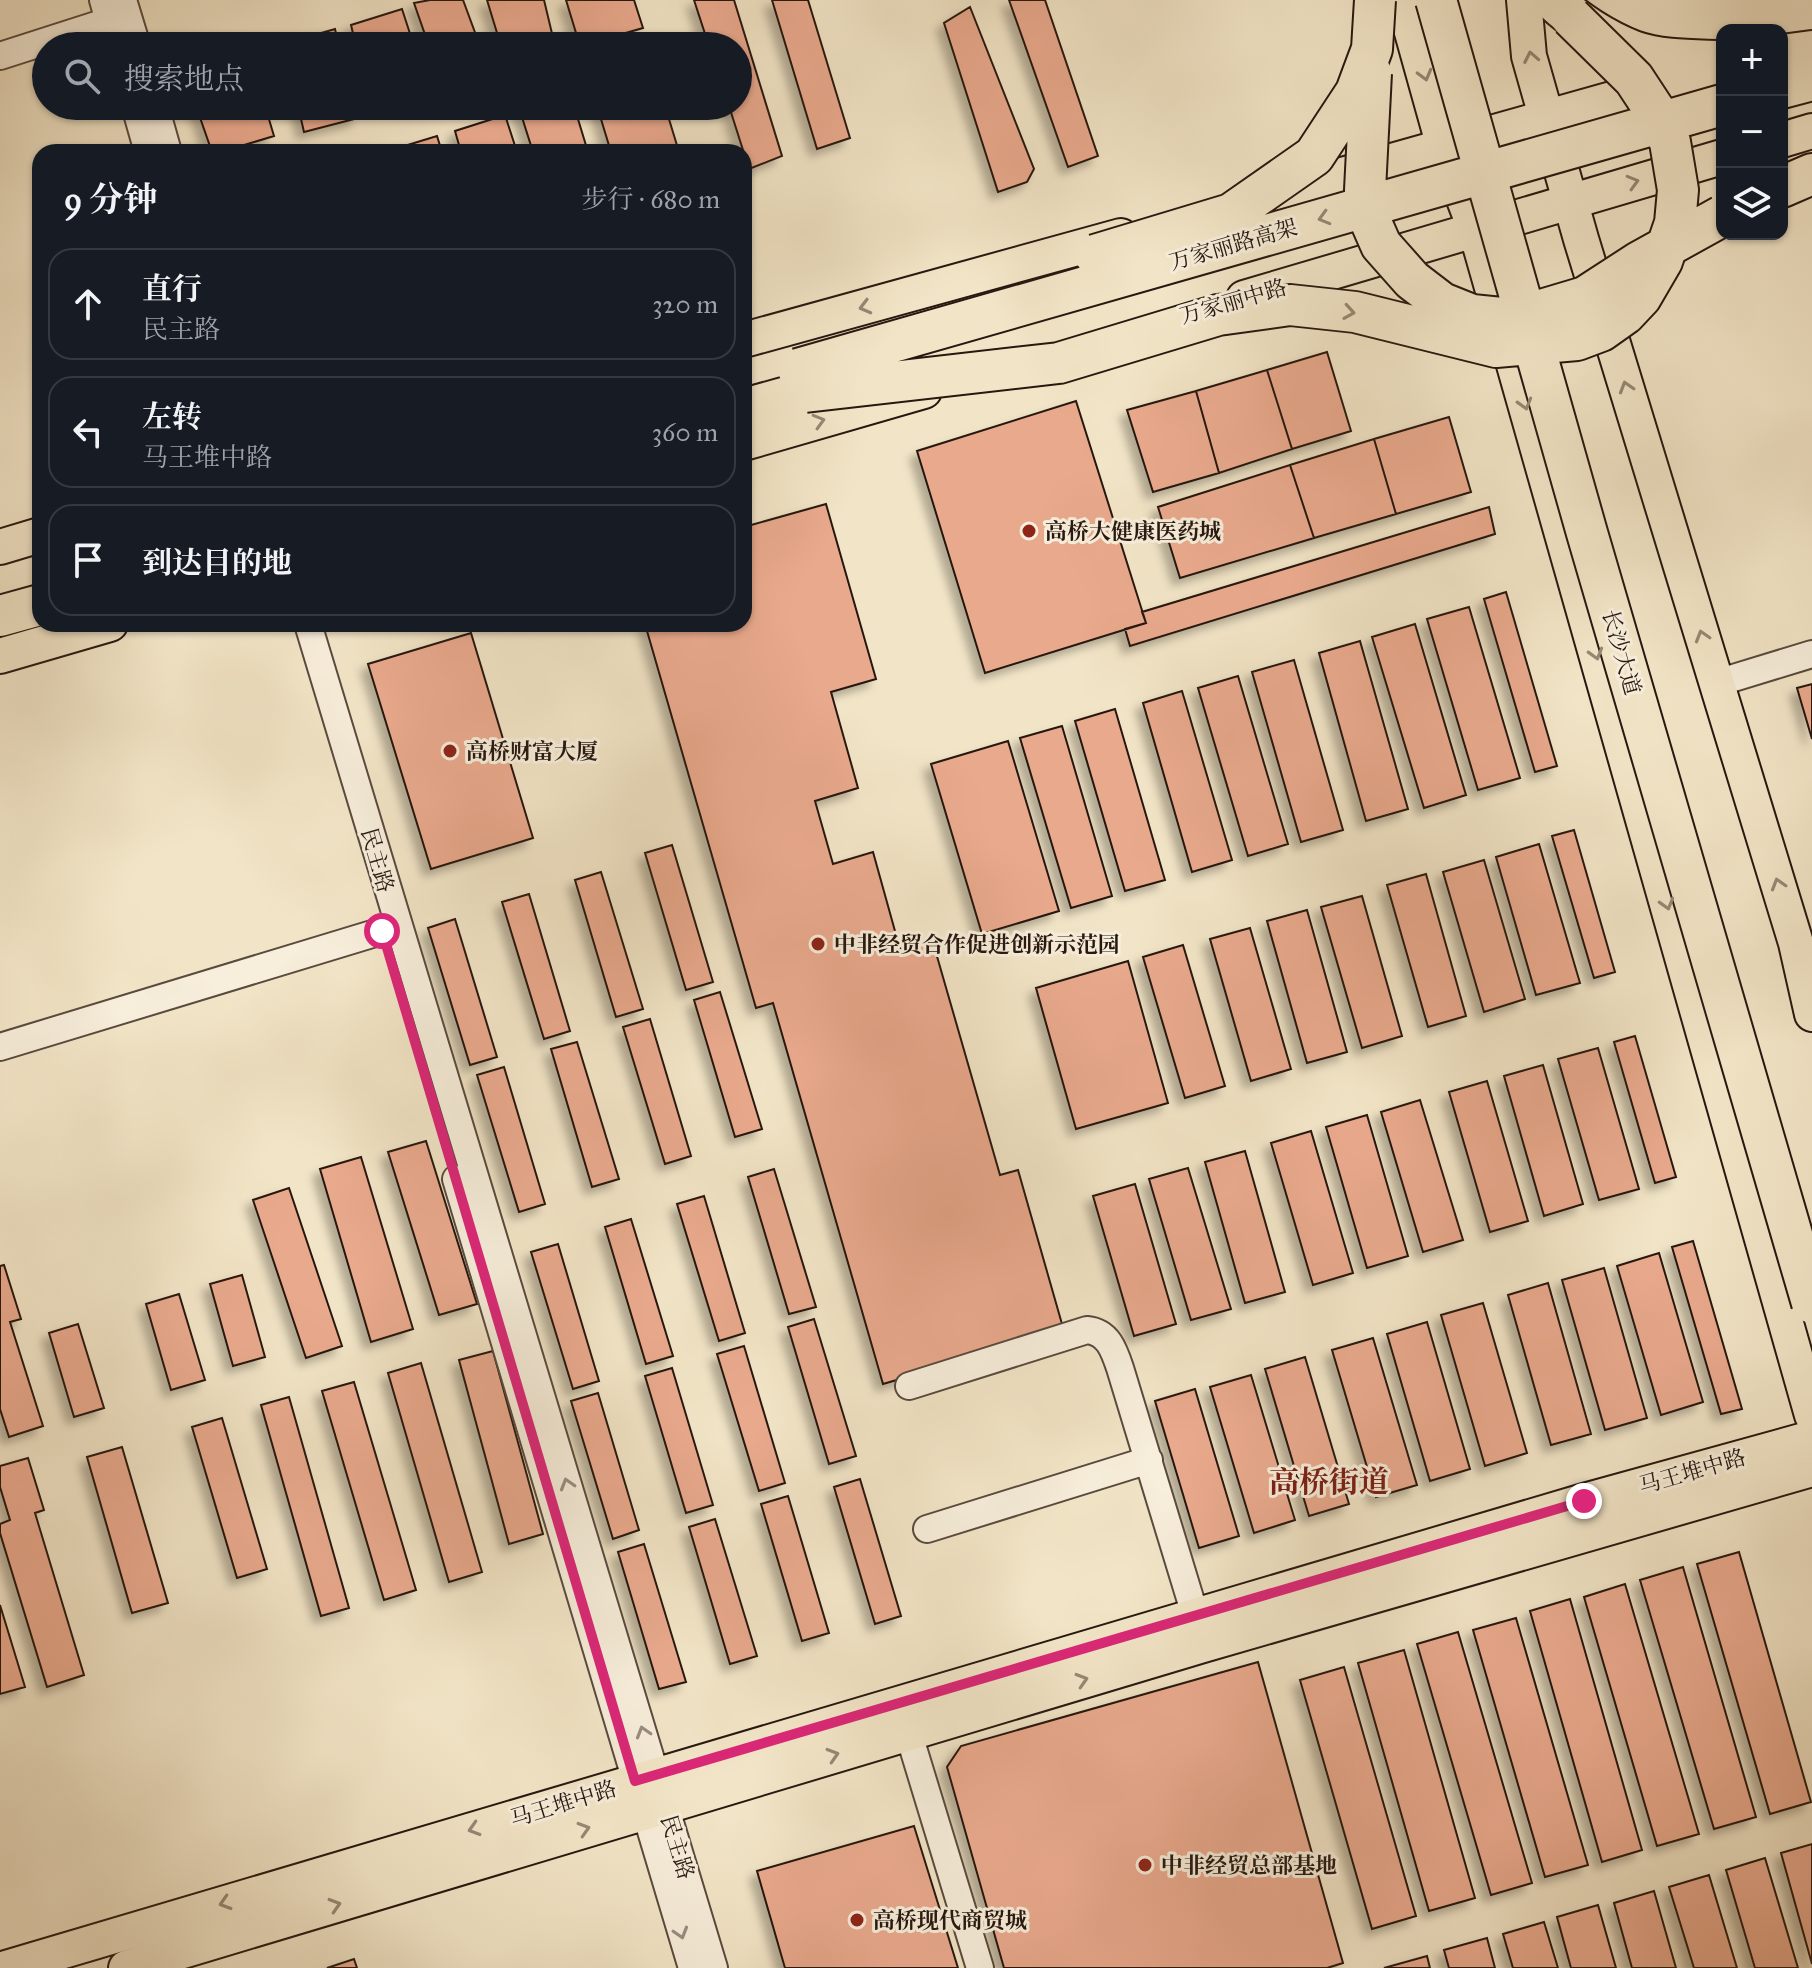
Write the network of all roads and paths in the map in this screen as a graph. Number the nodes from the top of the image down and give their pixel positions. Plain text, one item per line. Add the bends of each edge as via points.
1 (1375, 0) edge
2 (1403, 0) edge
3 (1436, 0) edge
4 (1464, 0) edge
5 (1524, 0) edge
6 (1562, 8) edge
7 (115, 16) edge
8 (69, 32) edge
9 (1812, 42) edge
10 (32, 45) edge
11 (1372, 49) junction
12 (1788, 51) edge
13 (1812, 51) edge
14 (1788, 53) edge
15 (0, 56) edge
16 (1716, 61) edge
17 (1716, 70) edge
18 (1812, 80) edge
19 (1788, 86) edge
20 (1716, 107) edge
21 (1812, 108) edge
22 (1788, 115) edge
23 (1547, 117) junction
24 (139, 120) edge
25 (159, 120) edge
26 (1812, 131) edge
27 (1716, 135) edge
28 (1788, 138) edge
29 (146, 144) edge
30 (166, 144) edge
31 (1444, 147) junction
32 (1716, 159) edge
33 (1812, 174) edge
34 (1788, 184) edge
35 (1570, 200) junction
36 (1716, 219) edge
37 (1476, 231) junction
38 (752, 338) edge
39 (801, 381) junction
40 (752, 384) edge
41 (752, 405) edge
42 (752, 441) edge
43 (32, 537) edge
44 (0, 547) edge
45 (32, 581) edge
46 (0, 590) edge
47 (32, 607) edge
48 (0, 616) edge
49 (82, 632) edge
50 (292, 632) edge
51 (310, 632) edge
52 (1812, 654) edge
53 (0, 656) edge
54 (1717, 683) junction
55 (382, 931) junction
56 (1804, 941) edge
57 (1812, 1014) edge
58 (0, 1047) edge
59 (1812, 1233) edge
60 (1812, 1303) edge
61 (909, 1386) dead end
62 (1812, 1415) edge
63 (1812, 1438) edge
64 (1149, 1460) junction
65 (1812, 1469) edge
66 (927, 1529) dead end
67 (1199, 1630) junction
68 (904, 1718) junction
69 (650, 1793) junction
70 (6, 1968) edge
71 (126, 1968) edge
72 (692, 1968) edge
73 (714, 1968) edge
74 (980, 1968) edge

1 - 11 highway, bridge
2 -> 31 main road
3 - 60 highway, 长沙大道, bridge
4 - 59 highway, 长沙大道, bridge
23 -> 5 main road via 1529,56
6 - 16 highway, bridge via 1634,51
39 -> 6 highway, bridge via 1059,363 1218,315 1290,305 1355,312 1496,347 1577,340 1601,331 1641,297 1662,261 1675,223 1678,190 1670,142 1657,114 1634,79
7 - 8 street
9 - 12 main road
10 - 15 street
11 - 36 highway, bridge via 1365,190 1370,220 1391,257 1442,303 1472,315 1511,319 1585,297
11 - 39 highway, bridge via 1356,92 1314,156 1231,214 929,305
13 - 14 highway
17 - 23 main road
18 - 19 highway
20 -> 39 highway, 万家丽路高架, bridge
21 - 22 highway
23 - 31 main road
23 - 35 main road
24 - 29 street
25 - 30 street
26 - 28 main road
27 - 39 highway, 万家丽路高架, bridge
31 - 37 main road
31 -> 38 main road
35 -> 32 main road, 万家丽中路
33 - 34 highway
35 - 37 main road, 万家丽中路
54 -> 35 main road
42 -> 37 main road, 万家丽中路
37 -> 62 main road
39 - 40 highway, 万家丽路高架
39 - 41 highway, 万家丽路高架
43 - 44 main road
45 - 46 highway
47 - 48 highway
49 - 53 main road
50 - 55 street, 民主路
69 -> 51 street, 民主路
52 - 54 street
56 -> 54 main road
55 - 58 street
55 - 69 street, 民主路
56 - 57 main road
61 - 64 street via 1097,1331 1115,1353
63 - 67 main road, 马王堆中路 via 1584,1501
64 - 66 street
64 - 67 street
65 - 67 main road, 马王堆中路
67 - 68 main road, 马王堆中路
68 - 69 main road, 马王堆中路
68 - 74 street
69 -> 70 main road, 马王堆中路
71 -> 69 main road, 马王堆中路
69 -> 72 street, 民主路
69 - 73 street, 民主路

